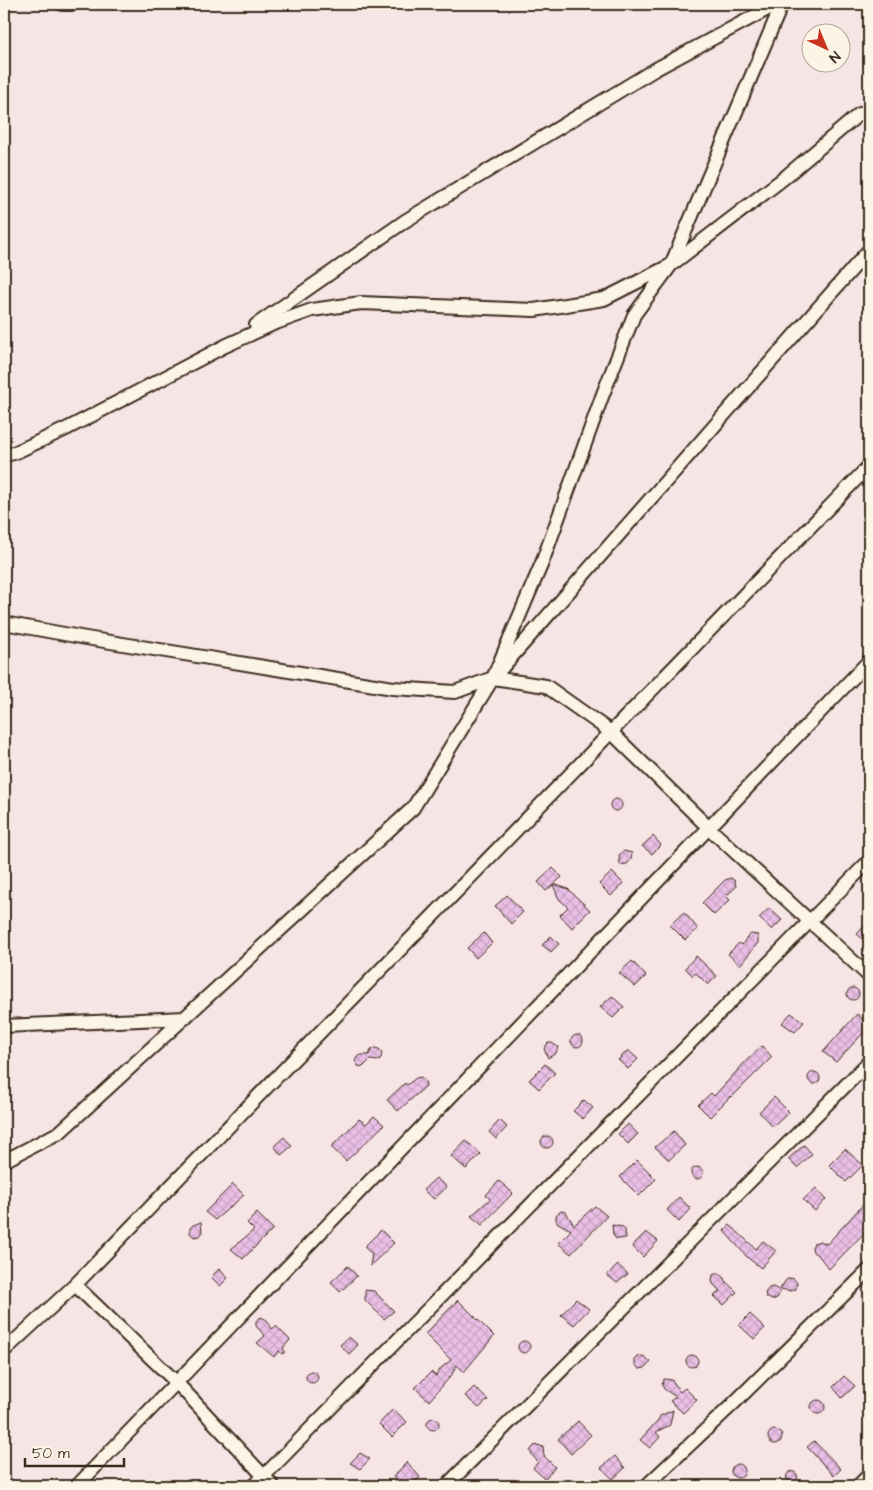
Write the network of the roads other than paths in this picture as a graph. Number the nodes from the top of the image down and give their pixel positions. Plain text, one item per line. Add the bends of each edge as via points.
1 (63, 4) edge
2 (72, 4) edge
3 (777, 4) edge
4 (782, 4) edge
5 (869, 110) edge
6 (869, 250) edge
7 (671, 265) junction
8 (225, 346) junction
9 (7, 453) edge
10 (869, 466) edge
11 (4, 623) edge
12 (869, 661) edge
13 (493, 678) junction
14 (611, 732) junction
15 (708, 828) junction
16 (869, 862) edge
17 (810, 923) junction
18 (869, 976) edge
19 (185, 1018) junction
20 (4, 1026) edge
21 (869, 1062) edge
22 (4, 1161) edge
23 (869, 1270) edge
24 (75, 1285) junction
25 (4, 1351) edge
26 (176, 1382) junction
27 (869, 1475) edge
28 (264, 1476) junction
29 (76, 1486) edge
30 (254, 1486) edge
31 (273, 1486) edge
32 (446, 1486) edge
33 (646, 1486) edge
34 (858, 1486) edge

1 - 2 street
3 - 8 street via 654,70 414,216
4 - 7 street
5 - 7 street via 858,115 784,178
6 - 13 street
7 - 8 street via 604,299 534,310 361,303 312,310
7 - 13 street via 634,315 542,563
8 - 9 street via 68,428
10 - 14 street
11 - 13 street via 393,688 455,692
12 - 15 street
13 - 14 street via 546,686
13 - 19 street via 413,808
14 - 15 street
14 - 24 street
15 - 17 street
15 - 26 street
16 - 17 street
17 - 18 street
17 - 28 street
19 - 20 street
19 - 22 street via 60,1132
21 - 32 street
23 - 33 street
24 - 25 street
24 - 26 street
26 - 28 street
26 - 29 street
27 - 34 street
28 - 30 street
28 - 31 street

